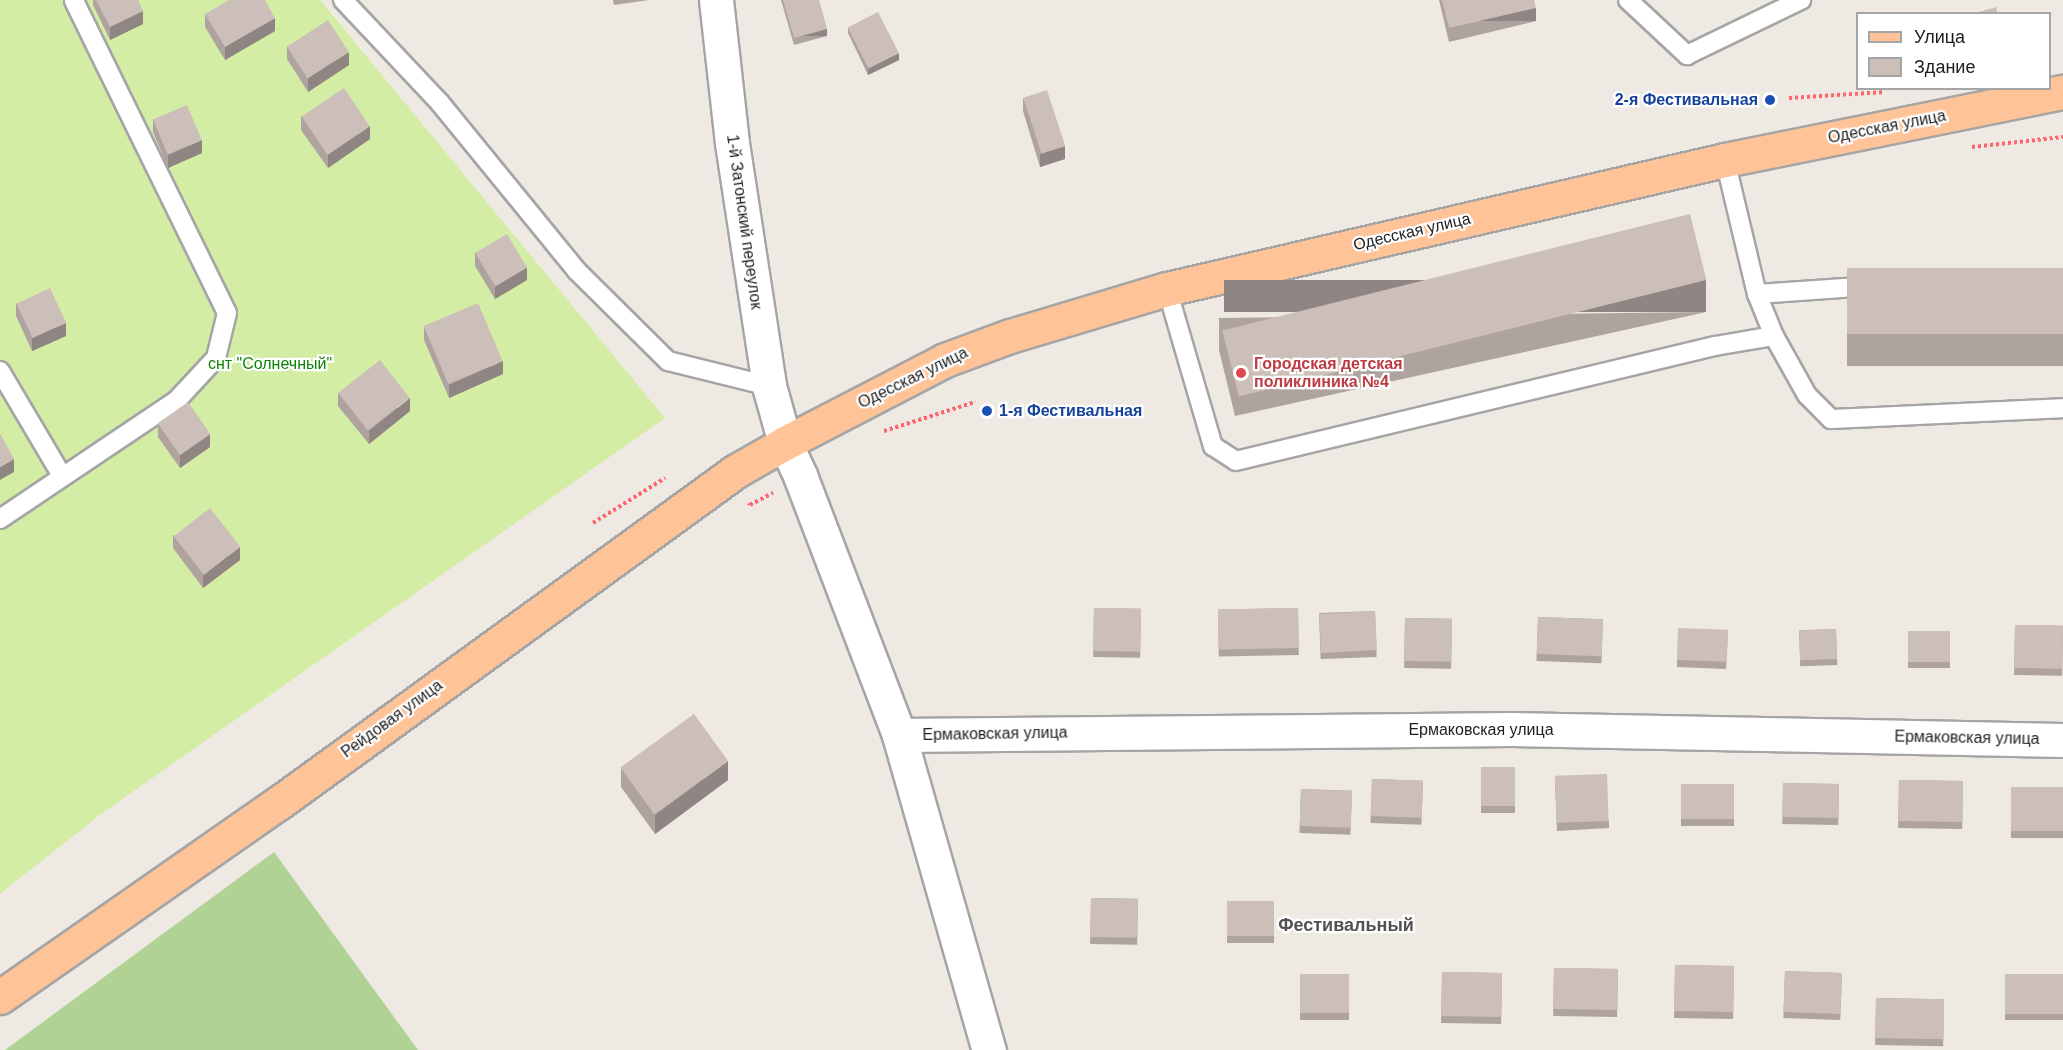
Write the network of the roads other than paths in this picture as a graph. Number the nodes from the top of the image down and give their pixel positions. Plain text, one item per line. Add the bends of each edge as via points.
1 (74, 0) edge
2 (343, 0) edge
3 (716, 0) edge
4 (1628, 0) edge
5 (1801, 0) edge
6 (2063, 92) edge
7 (1725, 160) junction
8 (1886, 284) edge
9 (1167, 289) junction
10 (1757, 294) junction
11 (1774, 336) junction
12 (0, 371) edge
13 (769, 386) junction
14 (2063, 408) edge
15 (784, 442) junction
16 (62, 476) junction
17 (0, 519) edge
18 (898, 735) junction
19 (2063, 740) edge
20 (0, 997) edge
21 (989, 1050) edge

1 - 16 lane via 227,313 216,358 177,400
2 - 13 lane via 440,103 577,271 668,361
3 - 13 street, 1-й Затонский переулок via 732,143
4 - 5 lane via 1687,55
6 - 7 main road, Одесская улица
7 - 9 main road, Одесская улица
7 - 10 lane
8 - 10 lane
9 - 11 lane via 1213,446 1236,461 1715,346
9 - 15 main road, Одесская улица via 1010,336 945,360
10 - 11 lane
11 - 14 lane via 1807,394 1831,419
12 - 16 lane
13 - 15 lane
15 - 18 street
15 - 20 main road, Рейдовая улица via 736,471 280,802
16 - 17 lane
18 - 19 street, Ермаковская улица via 1511,729
18 - 21 street

